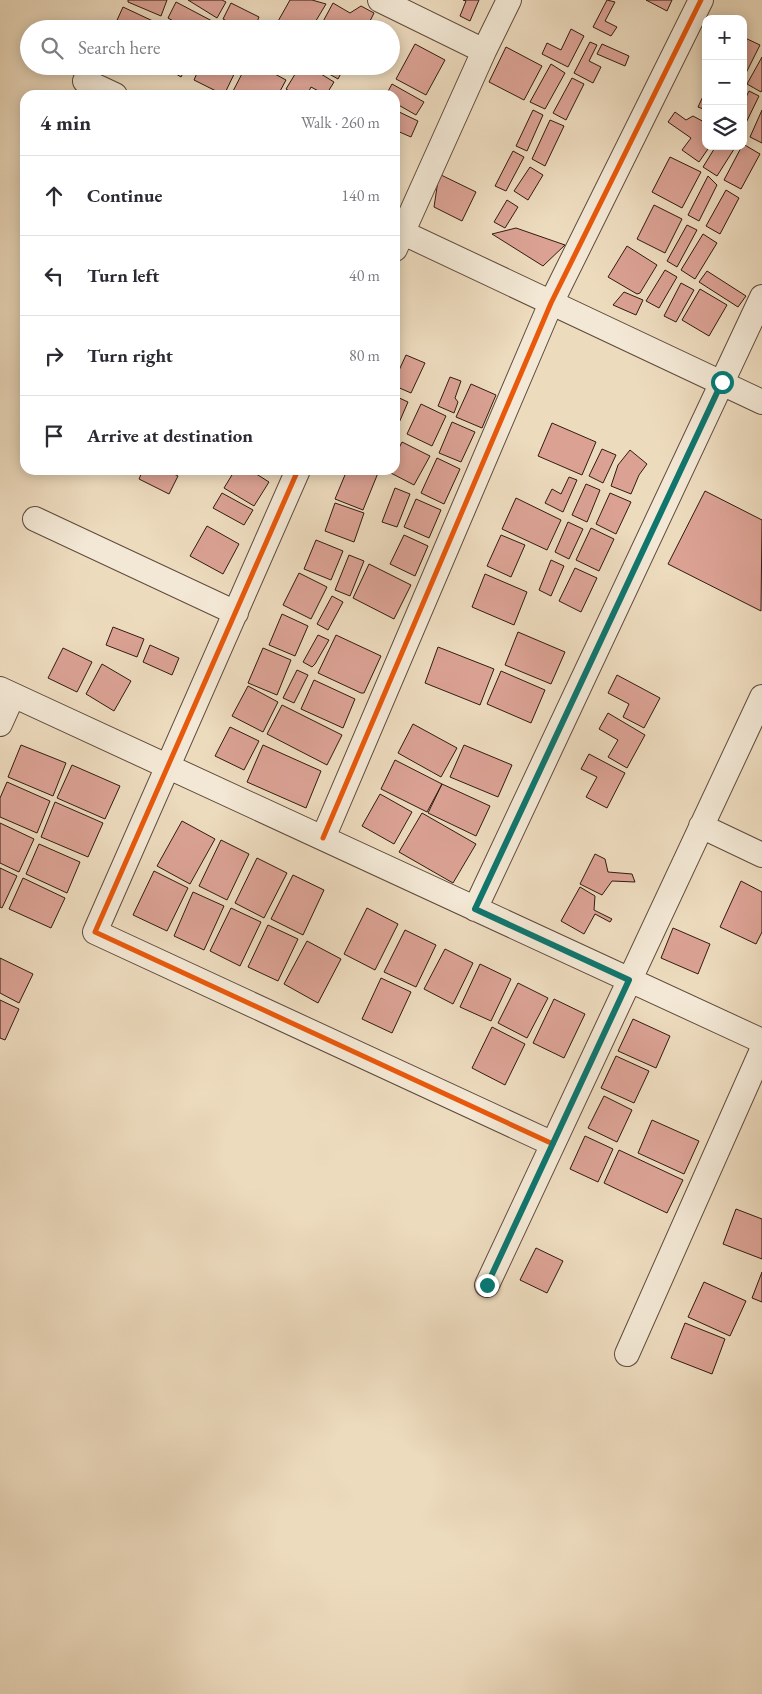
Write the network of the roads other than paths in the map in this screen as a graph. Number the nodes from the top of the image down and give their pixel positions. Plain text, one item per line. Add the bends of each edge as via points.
1 (380, 0) edge
2 (509, 0) edge
3 (702, 0) edge
4 (484, 51) junction
5 (85, 81) dead end
6 (104, 90) edge
7 (400, 231) edge
8 (400, 238) edge
9 (762, 296) edge
10 (551, 303) junction
11 (722, 382) junction
12 (762, 402) edge
13 (296, 475) edge
14 (36, 518) dead end
15 (236, 613) junction
16 (7, 692) edge
17 (762, 697) edge
18 (0, 724) edge
19 (168, 767) junction
20 (701, 826) junction
21 (323, 838) junction
22 (762, 854) edge
23 (475, 909) junction
24 (629, 980) junction
25 (762, 1041) edge
26 (762, 1050) edge
27 (553, 1144) junction
28 (487, 1285) dead end
29 (627, 1354) dead end

1 - 4 street
2 - 4 street
3 - 10 street
4 - 7 street
5 - 6 street
8 - 10 street
9 - 11 street
10 - 11 street
10 - 21 street
11 - 12 street
11 - 23 street
13 - 15 street
14 - 15 street
15 - 19 street
16 - 18 street
16 - 19 street
17 - 20 street
19 - 21 street
19 - 27 street via 95,932
20 - 22 street
20 - 24 street
21 - 23 street
23 - 24 street
24 - 25 street
24 - 27 street
26 - 29 street
27 - 28 street

